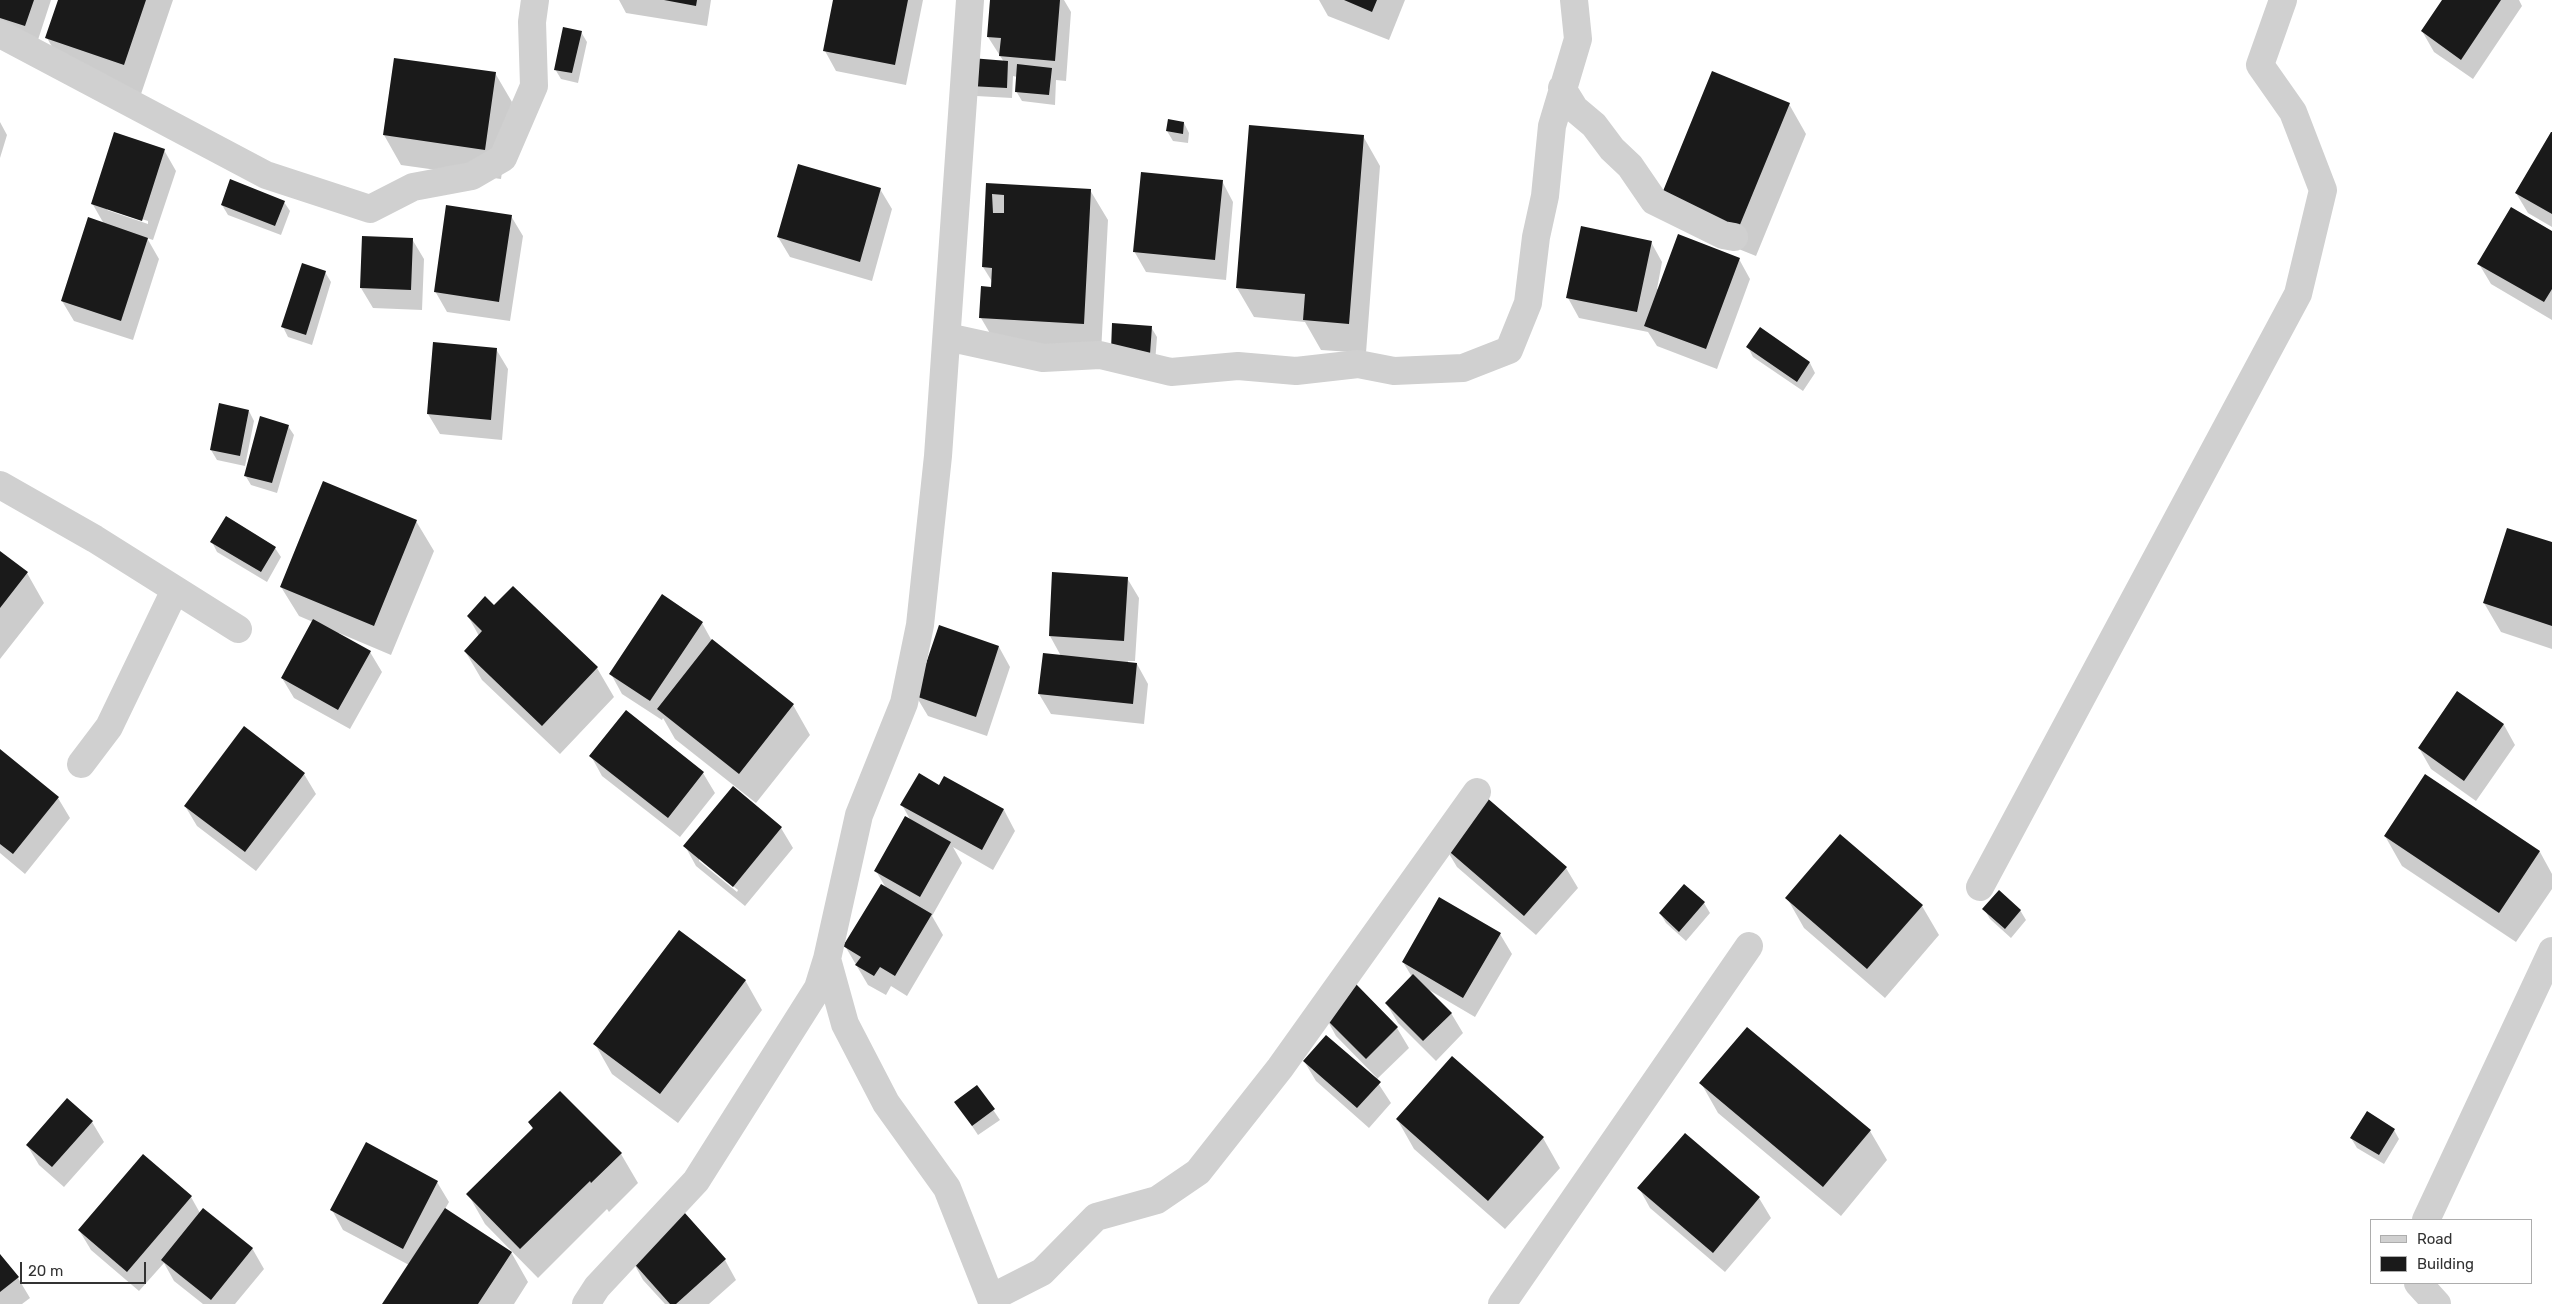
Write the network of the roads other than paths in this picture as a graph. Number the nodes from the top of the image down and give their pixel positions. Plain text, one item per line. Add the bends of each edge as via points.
1 (535, 0) edge
2 (970, 0) edge
3 (1574, 0) edge
4 (2283, 0) edge
5 (0, 34) edge
6 (1562, 88) junction
7 (1734, 236) dead end
8 (947, 337) junction
9 (0, 485) edge
10 (175, 590) junction
11 (238, 629) dead end
12 (81, 764) dead end
13 (1477, 792) dead end
14 (1980, 887) dead end
15 (1749, 946) dead end
16 (2552, 951) edge
17 (827, 959) junction
18 (2426, 1219) edge
19 (2419, 1284) edge
20 (992, 1301) edge
21 (586, 1304) edge
22 (1502, 1304) edge
23 (2437, 1304) edge

1 - 5 street via 532,22 534,86 503,158 472,176 413,187 370,209 266,174
2 - 8 street
3 - 6 street via 1578,39
4 - 14 street via 2260,65 2293,112 2323,190 2298,294
6 - 7 street via 1575,109 1594,125 1630,166 1654,201 1723,236
6 - 8 street via 1552,126 1528,303 1509,350 1463,368 1394,371 1358,364 1296,370 1238,366 1171,372 1100,355 1042,358
8 - 17 street via 920,626 904,703 859,815
9 - 10 street via 95,539
10 - 11 street
10 - 12 street via 109,727
13 - 20 street via 1280,1068 1198,1172 1157,1200 1096,1217 1042,1272
15 - 22 street
16 - 18 street
17 - 20 street via 845,1024 886,1103 947,1188
17 - 21 street via 818,988 696,1181 597,1287
19 - 23 street

